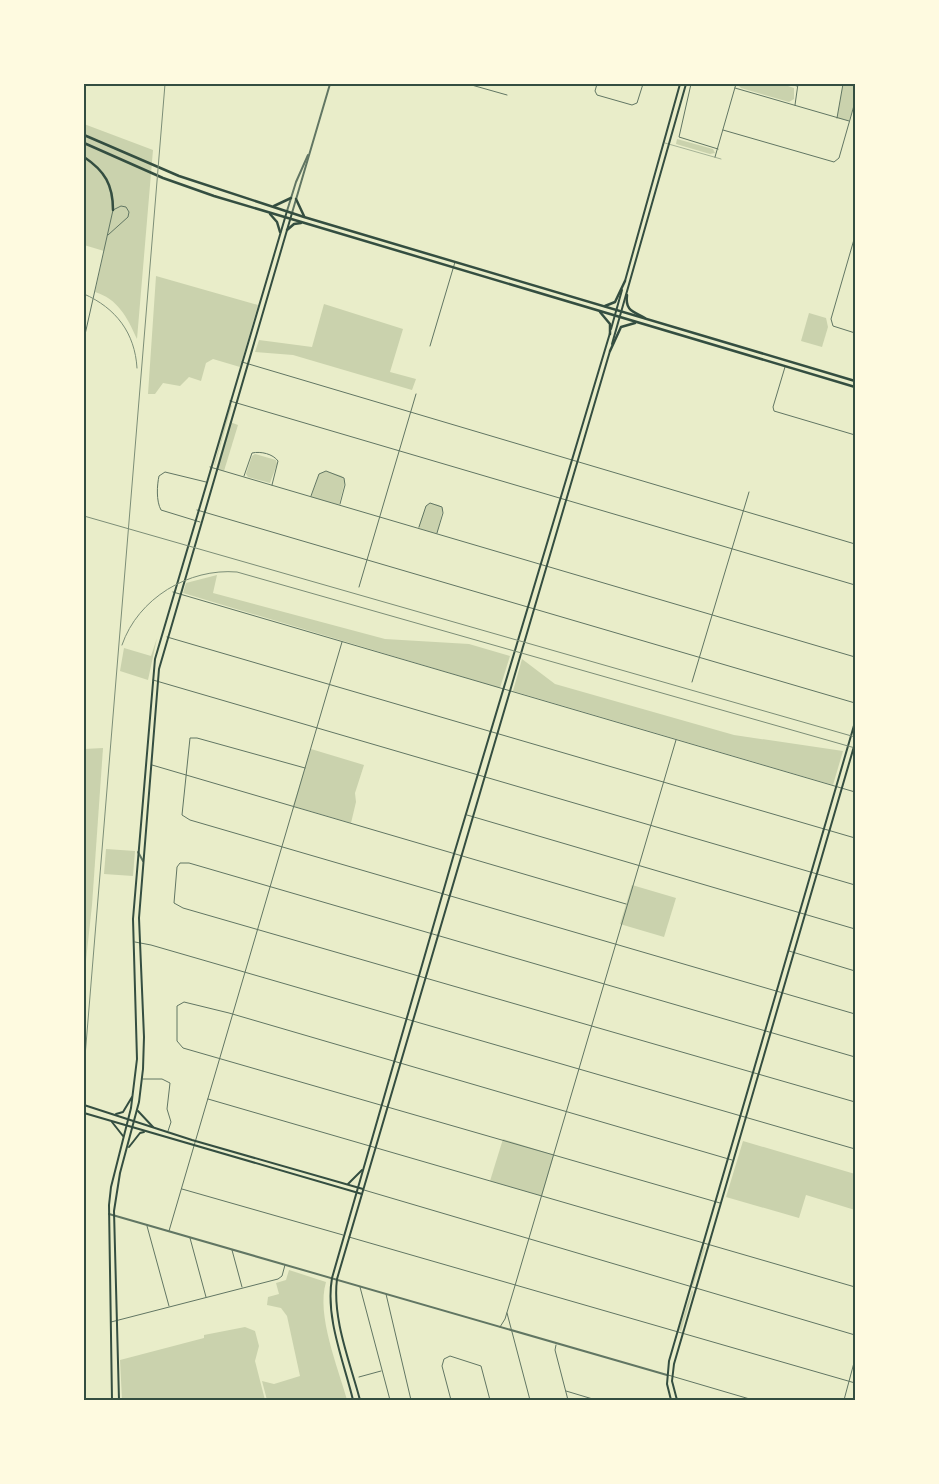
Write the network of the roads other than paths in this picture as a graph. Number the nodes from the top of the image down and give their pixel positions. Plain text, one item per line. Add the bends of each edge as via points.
1 (330, 84) edge
2 (468, 84) edge
3 (597, 84) edge
4 (643, 84) edge
5 (680, 84) edge
6 (686, 84) edge
7 (691, 84) edge
8 (736, 84) edge
9 (790, 84) edge
10 (842, 84) edge
11 (798, 85) edge
12 (735, 88) junction
13 (507, 95) dead end
14 (855, 102) edge
15 (795, 106) junction
16 (837, 118) junction
17 (850, 122) junction
18 (723, 130) junction
19 (84, 135) edge
20 (84, 143) edge
21 (665, 143) junction
22 (670, 144) junction
23 (312, 146) junction
24 (718, 149) junction
25 (84, 157) edge
26 (715, 158) junction
27 (721, 159) dead end
28 (290, 198) junction
29 (296, 199) junction
30 (273, 206) junction
31 (114, 210) junction
32 (286, 211) junction
33 (269, 213) junction
34 (292, 213) junction
35 (304, 217) junction
36 (284, 218) junction
37 (290, 219) junction
38 (302, 223) junction
39 (287, 230) junction
40 (280, 232) junction
41 (108, 235) junction
42 (855, 236) edge
43 (455, 262) junction
44 (454, 267) junction
45 (625, 282) junction
46 (627, 295) junction
47 (603, 307) junction
48 (616, 310) junction
49 (599, 311) junction
50 (622, 312) junction
51 (614, 315) junction
52 (620, 317) junction
53 (651, 321) junction
54 (638, 322) junction
55 (610, 334) junction
56 (855, 334) edge
57 (84, 339) edge
58 (430, 346) dead end
59 (610, 351) junction
60 (242, 362) junction
61 (247, 364) junction
62 (785, 367) junction
63 (855, 381) edge
64 (855, 387) edge
65 (416, 394) dead end
66 (230, 401) junction
67 (235, 403) junction
68 (411, 412) junction
69 (855, 435) edge
70 (399, 451) junction
71 (571, 460) junction
72 (577, 461) junction
73 (210, 467) junction
74 (216, 469) junction
75 (244, 477) junction
76 (206, 482) junction
77 (272, 485) junction
78 (749, 492) dead end
79 (311, 497) junction
80 (560, 499) junction
81 (566, 500) junction
82 (339, 505) junction
83 (197, 510) junction
84 (743, 511) junction
85 (203, 512) junction
86 (379, 517) junction
87 (194, 520) junction
88 (200, 522) junction
89 (418, 528) junction
90 (437, 534) junction
91 (855, 544) edge
92 (732, 549) junction
93 (367, 560) junction
94 (540, 564) junction
95 (546, 566) junction
96 (855, 586) edge
97 (359, 587) dead end
98 (173, 592) junction
99 (179, 594) junction
100 (528, 607) junction
101 (534, 609) junction
102 (712, 615) junction
103 (167, 637) junction
104 (342, 642) junction
105 (855, 657) edge
106 (700, 658) junction
107 (152, 680) junction
108 (158, 681) junction
109 (692, 682) dead end
110 (330, 685) junction
111 (504, 689) junction
112 (510, 690) junction
113 (855, 703) edge
114 (855, 722) edge
115 (318, 727) junction
116 (491, 732) junction
117 (497, 733) junction
118 (676, 739) junction
119 (855, 742) edge
120 (151, 765) junction
121 (305, 768) junction
122 (479, 774) junction
123 (185, 775) junction
124 (484, 776) junction
125 (662, 782) junction
126 (836, 786) junction
127 (842, 788) junction
128 (855, 792) edge
129 (293, 806) junction
130 (466, 815) junction
131 (472, 817) junction
132 (650, 825) junction
133 (824, 829) junction
134 (830, 831) junction
135 (855, 838) edge
136 (281, 846) junction
137 (138, 852) junction
138 (454, 854) junction
139 (460, 855) junction
140 (143, 861) junction
141 (638, 865) junction
142 (811, 872) junction
143 (817, 873) junction
144 (855, 885) edge
145 (270, 886) junction
146 (443, 894) junction
147 (449, 895) junction
148 (626, 904) junction
149 (799, 912) junction
150 (805, 914) junction
151 (258, 929) junction
152 (855, 929) edge
153 (431, 933) junction
154 (437, 935) junction
155 (133, 942) junction
156 (139, 942) junction
157 (615, 944) junction
158 (787, 951) junction
159 (793, 953) junction
160 (855, 971) edge
161 (245, 972) junction
162 (419, 976) junction
163 (425, 977) junction
164 (604, 984) junction
165 (776, 991) junction
166 (782, 993) junction
167 (233, 1014) junction
168 (855, 1014) edge
169 (407, 1019) junction
170 (412, 1020) junction
171 (591, 1026) junction
172 (764, 1030) junction
173 (770, 1032) junction
174 (855, 1057) edge
175 (220, 1058) junction
176 (394, 1062) junction
177 (400, 1063) junction
178 (579, 1069) junction
179 (752, 1072) junction
180 (758, 1074) junction
181 (142, 1079) junction
182 (133, 1095) junction
183 (208, 1099) junction
184 (855, 1102) edge
185 (84, 1105) edge
186 (382, 1105) junction
187 (387, 1106) junction
188 (138, 1109) junction
189 (566, 1112) junction
190 (84, 1113) edge
191 (115, 1115) junction
192 (740, 1115) junction
193 (746, 1117) junction
194 (129, 1119) junction
195 (110, 1121) junction
196 (135, 1121) junction
197 (127, 1126) junction
198 (133, 1128) junction
199 (155, 1128) junction
200 (145, 1131) junction
201 (168, 1132) junction
202 (124, 1138) junction
203 (196, 1141) junction
204 (194, 1145) junction
205 (370, 1146) junction
206 (375, 1148) junction
207 (127, 1149) junction
208 (855, 1149) edge
209 (554, 1154) junction
210 (727, 1158) junction
211 (733, 1160) junction
212 (363, 1168) junction
213 (346, 1184) junction
214 (358, 1188) junction
215 (182, 1189) junction
216 (363, 1189) junction
217 (356, 1192) junction
218 (362, 1194) junction
219 (542, 1196) junction
220 (715, 1201) junction
221 (721, 1203) junction
222 (109, 1214) junction
223 (114, 1216) junction
224 (147, 1225) junction
225 (169, 1231) junction
226 (344, 1235) junction
227 (349, 1236) junction
228 (190, 1237) junction
229 (529, 1240) junction
230 (703, 1243) junction
231 (709, 1245) junction
232 (232, 1249) junction
233 (285, 1264) junction
234 (332, 1278) junction
235 (337, 1280) junction
236 (516, 1285) junction
237 (360, 1286) junction
238 (690, 1287) junction
239 (855, 1287) edge
240 (242, 1288) junction
241 (696, 1288) junction
242 (386, 1294) junction
243 (206, 1298) junction
244 (169, 1307) junction
245 (507, 1312) junction
246 (116, 1320) junction
247 (111, 1322) junction
248 (500, 1327) junction
249 (512, 1331) junction
250 (677, 1332) junction
251 (683, 1334) junction
252 (855, 1335) edge
253 (556, 1344) junction
254 (855, 1359) edge
255 (382, 1371) junction
256 (667, 1375) junction
257 (359, 1377) dead end
258 (672, 1377) junction
259 (849, 1382) junction
260 (855, 1383) edge
261 (565, 1391) junction
262 (112, 1400) edge
263 (119, 1400) edge
264 (354, 1400) edge
265 (360, 1400) edge
266 (390, 1400) edge
267 (411, 1400) edge
268 (451, 1400) edge
269 (490, 1400) edge
270 (530, 1400) edge
271 (568, 1400) edge
272 (596, 1400) edge
273 (671, 1400) edge
274 (677, 1400) edge
275 (749, 1400) edge
276 (753, 1400) edge
277 (844, 1400) edge

1 - 23 street
2 - 13 street
3 - 4 street via 595,92 598,96 632,105 636,103
5 - 21 main road
6 - 22 main road
7 - 24 street via 679,137
8 - 12 street
9 - 11 street
10 - 16 street
11 - 15 street
12 - 15 street
12 - 18 street
14 - 17 street
15 - 16 street
16 - 17 street
17 - 18 street via 839,158 834,162
18 - 24 street
19 - 30 main road via 180,176
20 - 33 main road via 178,184
21 - 22 lane
21 - 45 main road
22 - 26 lane
22 - 46 main road
23 - 28 street
23 - 29 street
24 - 26 street
25 - 31 main road via 106,177
26 - 27 lane
28 - 30 main road
28 - 32 street
29 - 34 street
29 - 35 main road
30 - 32 main road
31 - 41 street
31 - 41 street via 123,206 129,214
32 - 34 main road
32 - 36 main road
33 - 36 main road
33 - 40 main road
34 - 35 main road
34 - 37 main road
35 - 43 main road
36 - 37 main road
36 - 40 main road
37 - 38 main road
37 - 39 main road
38 - 39 main road
38 - 44 main road
39 - 61 main road
40 - 60 main road
41 - 57 street
42 - 56 street via 831,319 836,328
43 - 44 street
43 - 47 main road
44 - 49 main road
44 - 58 street
45 - 47 main road via 615,302
45 - 48 main road
46 - 50 main road
46 - 53 main road via 626,304 630,311
47 - 48 main road
48 - 50 main road
48 - 51 main road
49 - 51 main road
49 - 55 main road via 610,324
50 - 52 main road
50 - 53 main road
51 - 52 main road
51 - 55 main road
52 - 54 main road
52 - 59 main road
53 - 63 main road
54 - 59 main road via 621,327
54 - 62 main road
55 - 71 main road
59 - 72 main road
60 - 61 street
60 - 66 main road
61 - 67 main road
61 - 68 street
62 - 64 main road
62 - 69 street via 774,410
65 - 68 street
66 - 67 street
66 - 73 main road
67 - 70 street
67 - 74 main road
68 - 70 street
68 - 71 street
70 - 80 street
70 - 86 street
71 - 72 street
71 - 80 main road
72 - 81 main road
72 - 84 street
73 - 74 street
73 - 76 main road
74 - 75 street
74 - 85 main road
75 - 77 street
75 - 77 street via 252,453 260,452 278,461
76 - 83 main road
76 - 87 street via 168,472 159,476 158,503 161,510
77 - 79 street
78 - 84 street
79 - 82 street
79 - 82 street via 319,474 326,471 342,476 345,481
80 - 81 street
80 - 94 main road
81 - 92 street
81 - 95 main road
82 - 86 street
83 - 85 street
83 - 87 main road
84 - 91 street
84 - 92 street
85 - 88 main road
85 - 93 street
86 - 89 street
86 - 93 street
87 - 88 street
87 - 98 main road
88 - 99 main road
89 - 90 street
89 - 90 street via 426,506 430,503 439,505 444,513
90 - 94 street
92 - 96 street
92 - 102 street
93 - 97 street
93 - 100 street
94 - 95 street
94 - 100 main road
95 - 101 main road
95 - 102 street
98 - 99 street
98 - 107 main road via 157,646
99 - 103 main road
99 - 104 street
100 - 101 street
100 - 111 main road
101 - 106 street
101 - 112 main road
102 - 105 street
102 - 106 street
103 - 108 main road
103 - 110 street
104 - 110 street
104 - 111 street
106 - 109 street
106 - 113 street
107 - 108 street
107 - 137 main road
108 - 115 street
108 - 120 main road
110 - 115 street
110 - 116 street
111 - 112 street
111 - 116 main road
112 - 117 main road
112 - 118 street
114 - 126 main road
115 - 121 street
115 - 122 street
116 - 117 street
116 - 122 main road
117 - 124 main road
117 - 125 street
118 - 125 street
118 - 126 street
119 - 127 main road
120 - 123 street
120 - 140 main road
121 - 123 street via 194,737 189,741
121 - 129 street
122 - 124 street
122 - 130 main road
123 - 129 street
123 - 136 street via 184,818
124 - 131 main road
124 - 132 street
125 - 132 street
125 - 133 street
126 - 127 street
126 - 133 main road
127 - 128 street
127 - 134 main road
129 - 136 street
129 - 138 street
130 - 131 street
130 - 138 main road
131 - 139 main road
131 - 141 street
132 - 141 street
132 - 142 street
133 - 134 street
133 - 142 main road
134 - 135 street
134 - 143 main road
136 - 145 street
136 - 146 street
137 - 140 street
137 - 155 main road
138 - 139 street
138 - 146 main road
139 - 147 main road
139 - 148 street
140 - 156 main road
141 - 148 street
141 - 149 street
142 - 143 street
142 - 149 main road
143 - 144 street
143 - 150 main road
145 - 151 street
145 - 151 street via 189,863 182,862 177,867 176,905
145 - 153 street
146 - 147 street
146 - 153 main road
147 - 154 main road
147 - 157 street
148 - 157 street
149 - 150 street
149 - 158 main road
150 - 152 street
150 - 159 main road
151 - 161 street
151 - 162 street
153 - 154 street
153 - 162 main road
154 - 163 main road
154 - 164 street
155 - 156 street
155 - 182 main road via 138,1043
156 - 161 street
156 - 181 main road via 144,1040
157 - 164 street
157 - 165 street
158 - 159 street
158 - 165 main road
159 - 160 street
159 - 166 main road
161 - 167 street
161 - 169 street
162 - 163 street
162 - 169 main road
163 - 170 main road
163 - 171 street
164 - 171 street
164 - 172 street
165 - 166 street
165 - 172 main road
166 - 168 street
166 - 173 main road
167 - 175 street
167 - 175 street via 184,1002 176,1006 178,1045
167 - 176 street
169 - 170 street
169 - 176 main road
170 - 177 main road
170 - 178 street
171 - 178 street
171 - 179 street
172 - 173 street
172 - 179 main road
173 - 174 street
173 - 180 main road
175 - 183 street
175 - 186 street
176 - 177 street
176 - 186 main road
177 - 187 main road
177 - 189 street
178 - 189 street
178 - 192 street
179 - 180 street
179 - 192 main road
180 - 184 street
180 - 193 main road
181 - 188 main road
181 - 201 street via 170,1082 167,1109 172,1122
182 - 191 main road via 123,1112
182 - 194 main road
183 - 203 street
183 - 205 street
185 - 191 main road
186 - 187 street
186 - 205 main road
187 - 206 main road
187 - 209 street
188 - 196 main road
188 - 199 main road via 140,1115
189 - 209 street
189 - 210 street
190 - 195 main road
191 - 194 main road
192 - 193 street
192 - 210 main road
193 - 208 street
193 - 211 main road
194 - 196 main road
194 - 197 main road
195 - 197 main road
195 - 202 main road
196 - 198 main road
196 - 199 main road
197 - 198 main road
197 - 202 main road
198 - 200 main road
198 - 207 main road
199 - 201 main road
200 - 204 main road
200 - 207 main road
201 - 203 main road
202 - 222 main road via 111,1186
203 - 204 street
203 - 213 main road
204 - 215 street
204 - 217 main road
205 - 206 street
205 - 212 main road
206 - 216 main road
206 - 219 street
207 - 223 main road
209 - 219 street
209 - 220 street
210 - 211 street
210 - 220 main road
211 - 221 main road
212 - 213 main road via 352,1182
212 - 214 main road
213 - 214 main road
214 - 216 main road
214 - 217 main road
215 - 225 street
215 - 226 street
216 - 218 main road
216 - 229 street
217 - 218 main road
217 - 226 main road
218 - 227 main road
219 - 229 street
219 - 230 street
220 - 221 street
220 - 230 main road
221 - 231 main road
222 - 223 street
222 - 247 main road
223 - 224 street
223 - 246 main road
224 - 225 street
224 - 244 street
225 - 228 street
226 - 234 main road
227 - 235 main road
227 - 236 street
228 - 232 street
228 - 243 street
229 - 236 street
229 - 238 street
230 - 231 street
230 - 238 main road
231 - 239 street
231 - 241 main road
232 - 233 street
232 - 240 street
233 - 234 street
233 - 240 street via 278,1279
234 - 235 street
234 - 264 main road via 332,1316
235 - 237 street
235 - 265 main road via 338,1314
236 - 245 street
236 - 250 street
237 - 242 street
237 - 255 street
238 - 241 street
238 - 250 main road
240 - 243 street
241 - 251 main road
241 - 252 street
242 - 248 street
242 - 267 street
243 - 244 street
244 - 246 street
245 - 248 street
245 - 249 street
246 - 247 street
246 - 263 main road
247 - 262 main road
248 - 249 street
249 - 253 street
249 - 270 street
250 - 251 street
250 - 256 main road
251 - 258 main road
251 - 259 street
253 - 256 street
253 - 261 street
254 - 259 street
255 - 257 street
255 - 266 street
256 - 258 street
256 - 273 main road
258 - 274 main road
258 - 275 street
259 - 260 street
259 - 277 street
261 - 271 street
261 - 272 street
268 - 269 street via 442,1366 444,1359 450,1356 480,1366
275 - 276 street

